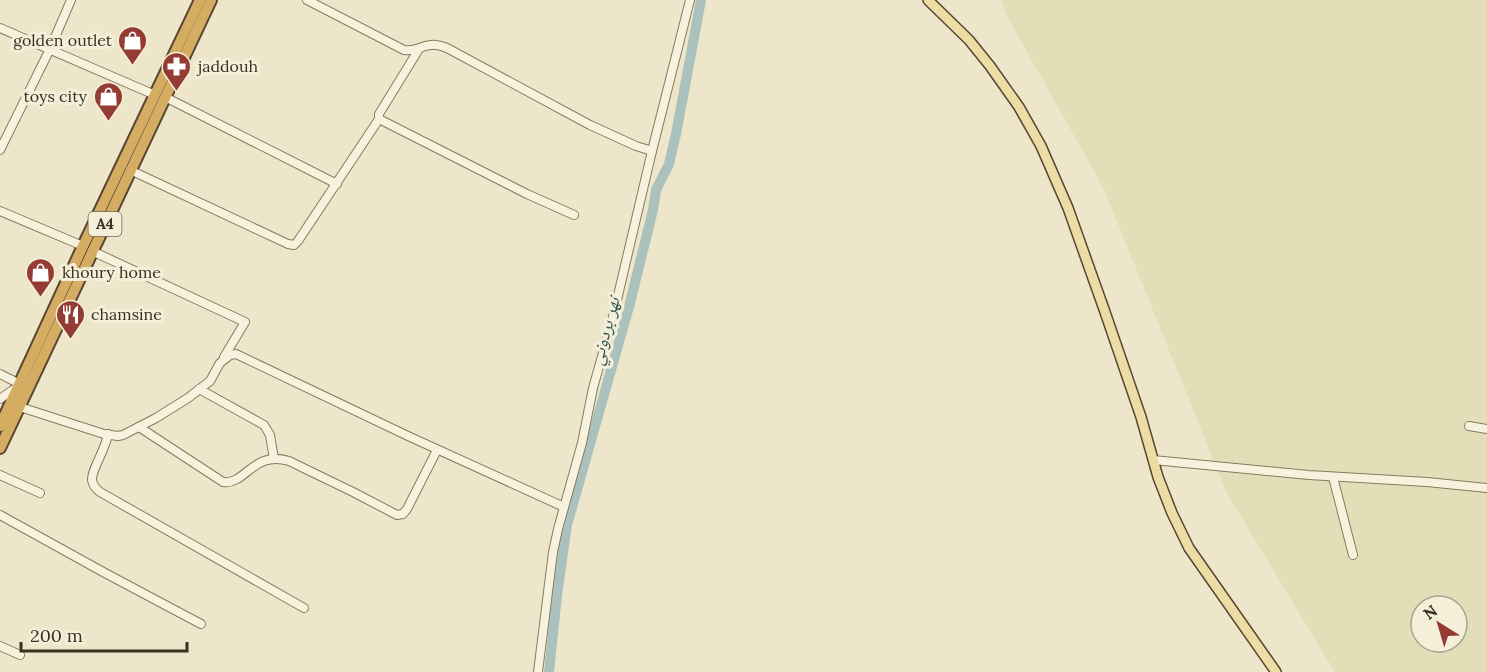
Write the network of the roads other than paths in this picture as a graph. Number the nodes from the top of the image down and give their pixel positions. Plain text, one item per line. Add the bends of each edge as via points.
1 (71, 0) edge
2 (200, 0) edge
3 (211, 0) edge
4 (307, 0) edge
5 (690, 0) edge
6 (928, 0) edge
7 (0, 28) edge
8 (50, 49) junction
9 (419, 49) junction
10 (160, 96) junction
11 (379, 119) junction
12 (0, 150) edge
13 (652, 151) junction
14 (130, 170) junction
15 (337, 183) junction
16 (0, 211) edge
17 (574, 215) dead end
18 (88, 248) junction
19 (220, 363) junction
20 (0, 374) edge
21 (19, 385) junction
22 (199, 389) junction
23 (0, 399) edge
24 (20, 407) junction
25 (0, 426) edge
26 (1469, 426) dead end
27 (139, 427) junction
28 (1487, 429) edge
29 (108, 435) junction
30 (0, 448) edge
31 (437, 450) junction
32 (274, 459) junction
33 (1153, 460) junction
34 (0, 475) edge
35 (1333, 477) junction
36 (1487, 488) edge
37 (40, 493) dead end
38 (564, 507) junction
39 (0, 515) edge
40 (1353, 555) dead end
41 (304, 608) dead end
42 (201, 624) dead end
43 (0, 646) edge
44 (20, 655) dead end
45 (538, 672) edge
46 (1276, 672) edge

1 - 8 street
2 - 10 highway, A4
3 - 10 highway, A4
4 - 9 street via 404,50
5 - 13 street
6 - 33 main road via 990,66 1041,146 1068,208
7 - 8 street
8 - 10 street
8 - 12 street
9 - 11 street
9 - 13 street via 429,45 447,48 590,125
10 - 14 highway, A4
10 - 15 street
10 - 18 highway, A4
11 - 15 street
11 - 17 street
13 - 38 street
14 - 15 street via 291,245 298,241
14 - 18 highway, A4
16 - 18 street
18 - 19 street via 245,322
18 - 21 highway, A4
18 - 24 highway, A4
19 - 22 street via 210,381
19 - 31 street via 236,354
20 - 21 street
21 - 23 street
21 - 25 highway, A4
22 - 27 street
22 - 32 street via 264,425
24 - 29 street
24 - 30 highway, A4
26 - 28 street
27 - 29 street via 123,435
27 - 32 street via 223,482 232,482 256,464
29 - 41 street via 92,480 100,492
31 - 32 street via 400,516 289,461
31 - 38 street
33 - 35 street
33 - 46 main road via 1189,548
34 - 37 street
35 - 36 street
35 - 40 street
38 - 45 street via 553,552
39 - 42 street
43 - 44 street

